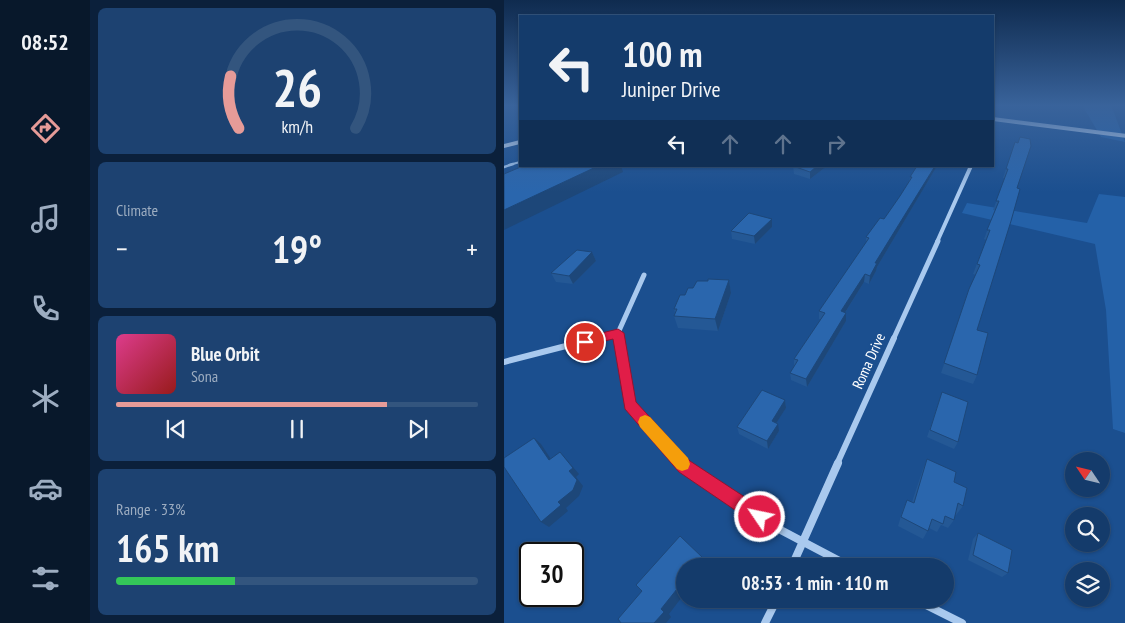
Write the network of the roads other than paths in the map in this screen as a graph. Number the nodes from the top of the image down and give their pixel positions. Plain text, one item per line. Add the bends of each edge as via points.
1 (1110, 134) edge
2 (1125, 136) edge
3 (519, 142) edge
4 (504, 146) edge
5 (519, 162) edge
6 (971, 167) edge
7 (504, 168) edge
8 (644, 275) dead end
9 (618, 333) junction
10 (504, 362) edge
11 (803, 543) junction
12 (796, 558) edge
13 (833, 558) edge
14 (772, 608) edge
15 (932, 608) edge
16 (765, 623) edge
17 (962, 623) edge

1 - 2 street
3 - 4 street
5 - 7 lane
6 - 11 street, Roma Drive
8 - 9 street
9 - 10 street
9 - 11 street via 630,405 685,467
11 - 12 street, Roma Drive
11 - 13 street
14 - 16 street
15 - 17 street

